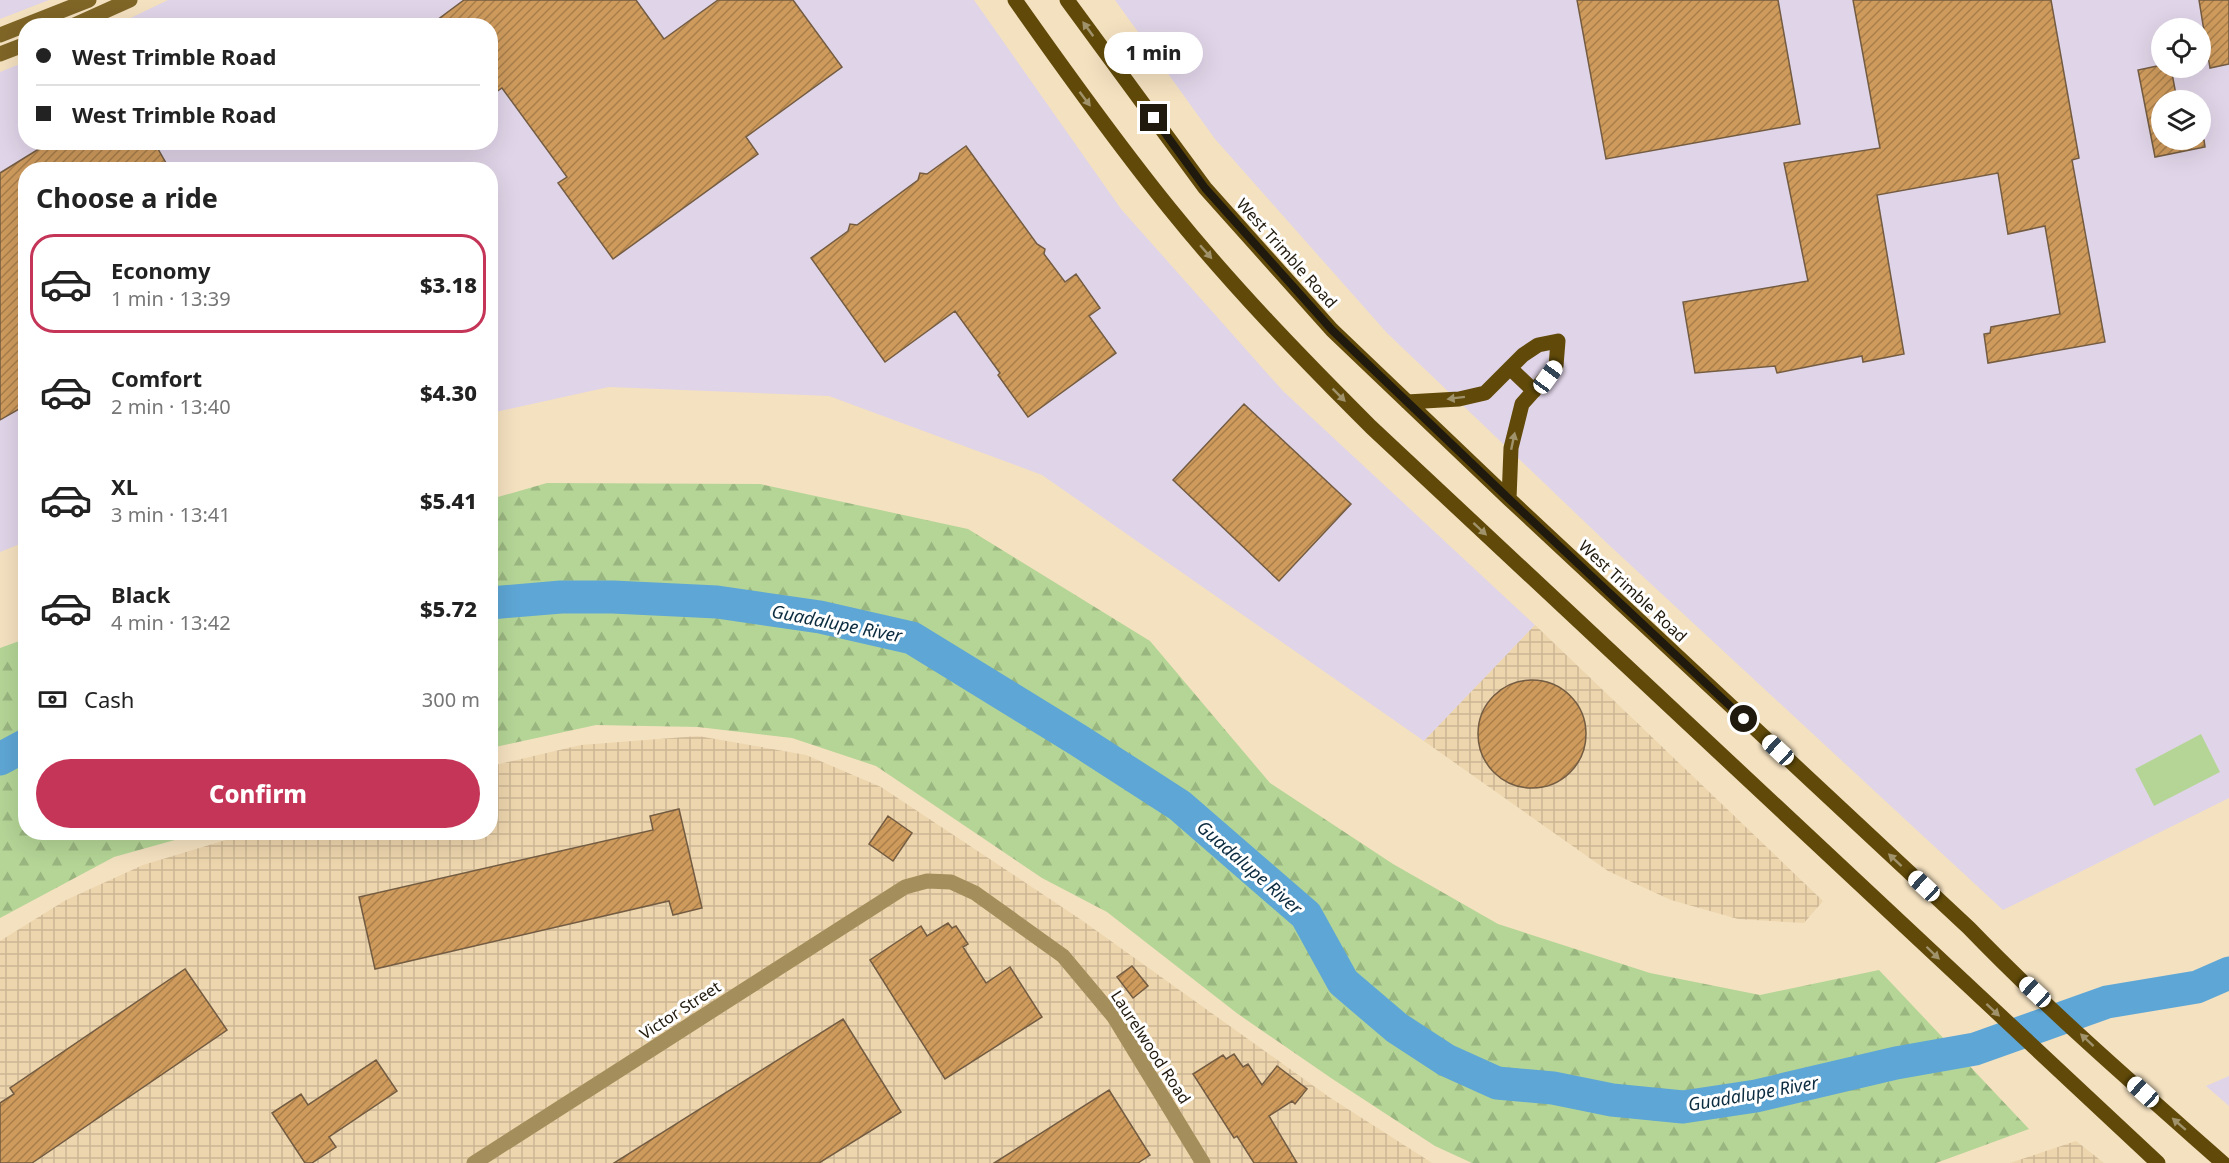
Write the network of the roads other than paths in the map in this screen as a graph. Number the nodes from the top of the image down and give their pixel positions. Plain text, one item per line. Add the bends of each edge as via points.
1 (89, 0) edge
2 (130, 0) edge
3 (1015, 0) edge
4 (1067, 0) edge
5 (43, 18) edge
6 (90, 18) edge
7 (18, 28) edge
8 (15, 29) junction
9 (0, 34) edge
10 (18, 34) edge
11 (18, 47) edge
12 (0, 54) edge
13 (1510, 368) junction
14 (1534, 391) junction
15 (1407, 402) junction
16 (1509, 499) junction
17 (905, 888) joint
18 (474, 1163) edge
19 (1203, 1163) edge
20 (2158, 1163) edge
21 (2223, 1163) edge

1 - 5 main road
2 - 6 main road
3 -> 20 main road via 1171,210 1296,352
15 -> 4 main road, West Trimble Road via 1324,322 1205,188
7 - 8 main road
8 - 9 main road
8 - 10 main road
11 - 12 main road
13 - 14 main road
13 - 14 main road via 1538,345 1558,341 1556,366
13 -> 15 main road via 1485,393 1460,399
16 -> 14 main road via 1512,444 1521,404
15 - 16 main road, West Trimble Road
21 -> 16 main road, West Trimble Road via 2125,1076
17 - 18 street, Victor Street
17 - 19 street, Laurelwood Road via 927,881 951,882 975,893 1063,956 1114,1017

